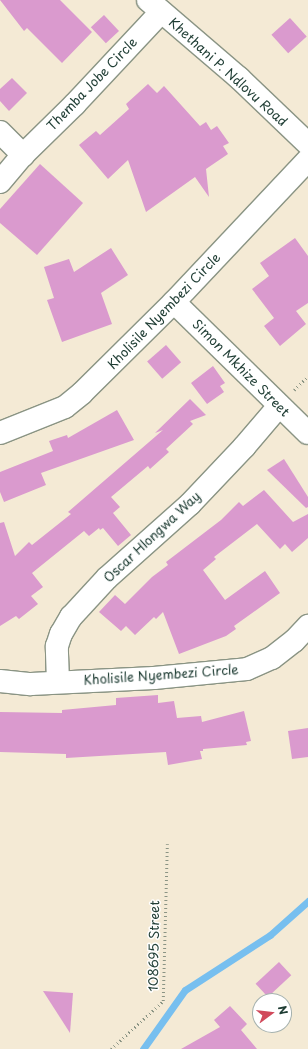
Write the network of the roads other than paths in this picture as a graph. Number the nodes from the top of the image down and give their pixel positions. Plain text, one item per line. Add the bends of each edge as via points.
1 (154, 6) edge
2 (0, 132) edge
3 (308, 144) edge
4 (23, 155) junction
5 (308, 160) edge
6 (0, 182) edge
7 (174, 302) junction
8 (279, 406) junction
9 (0, 433) edge
10 (308, 434) edge
11 (308, 626) edge
12 (0, 681) edge
13 (58, 682) junction

1 - 3 street, Khethani P. Ndlovu Road via 240,78
1 - 4 street, Themba Jobe Circle via 75,104
2 - 4 street
4 - 6 street, Themba Jobe Circle
5 - 7 street, Kholisile Nyembezi Circle
7 - 8 street, Simon Mkhize Street
7 - 9 street, Kholisile Nyembezi Circle via 65,407
8 - 10 street, Simon Mkhize Street
8 - 13 street, Oscar Hlongwa Way via 190,504 107,578 71,617 57,646
11 - 13 street, Kholisile Nyembezi Circle via 272,658 247,668 154,678
12 - 13 street, Kholisile Nyembezi Circle via 31,684

